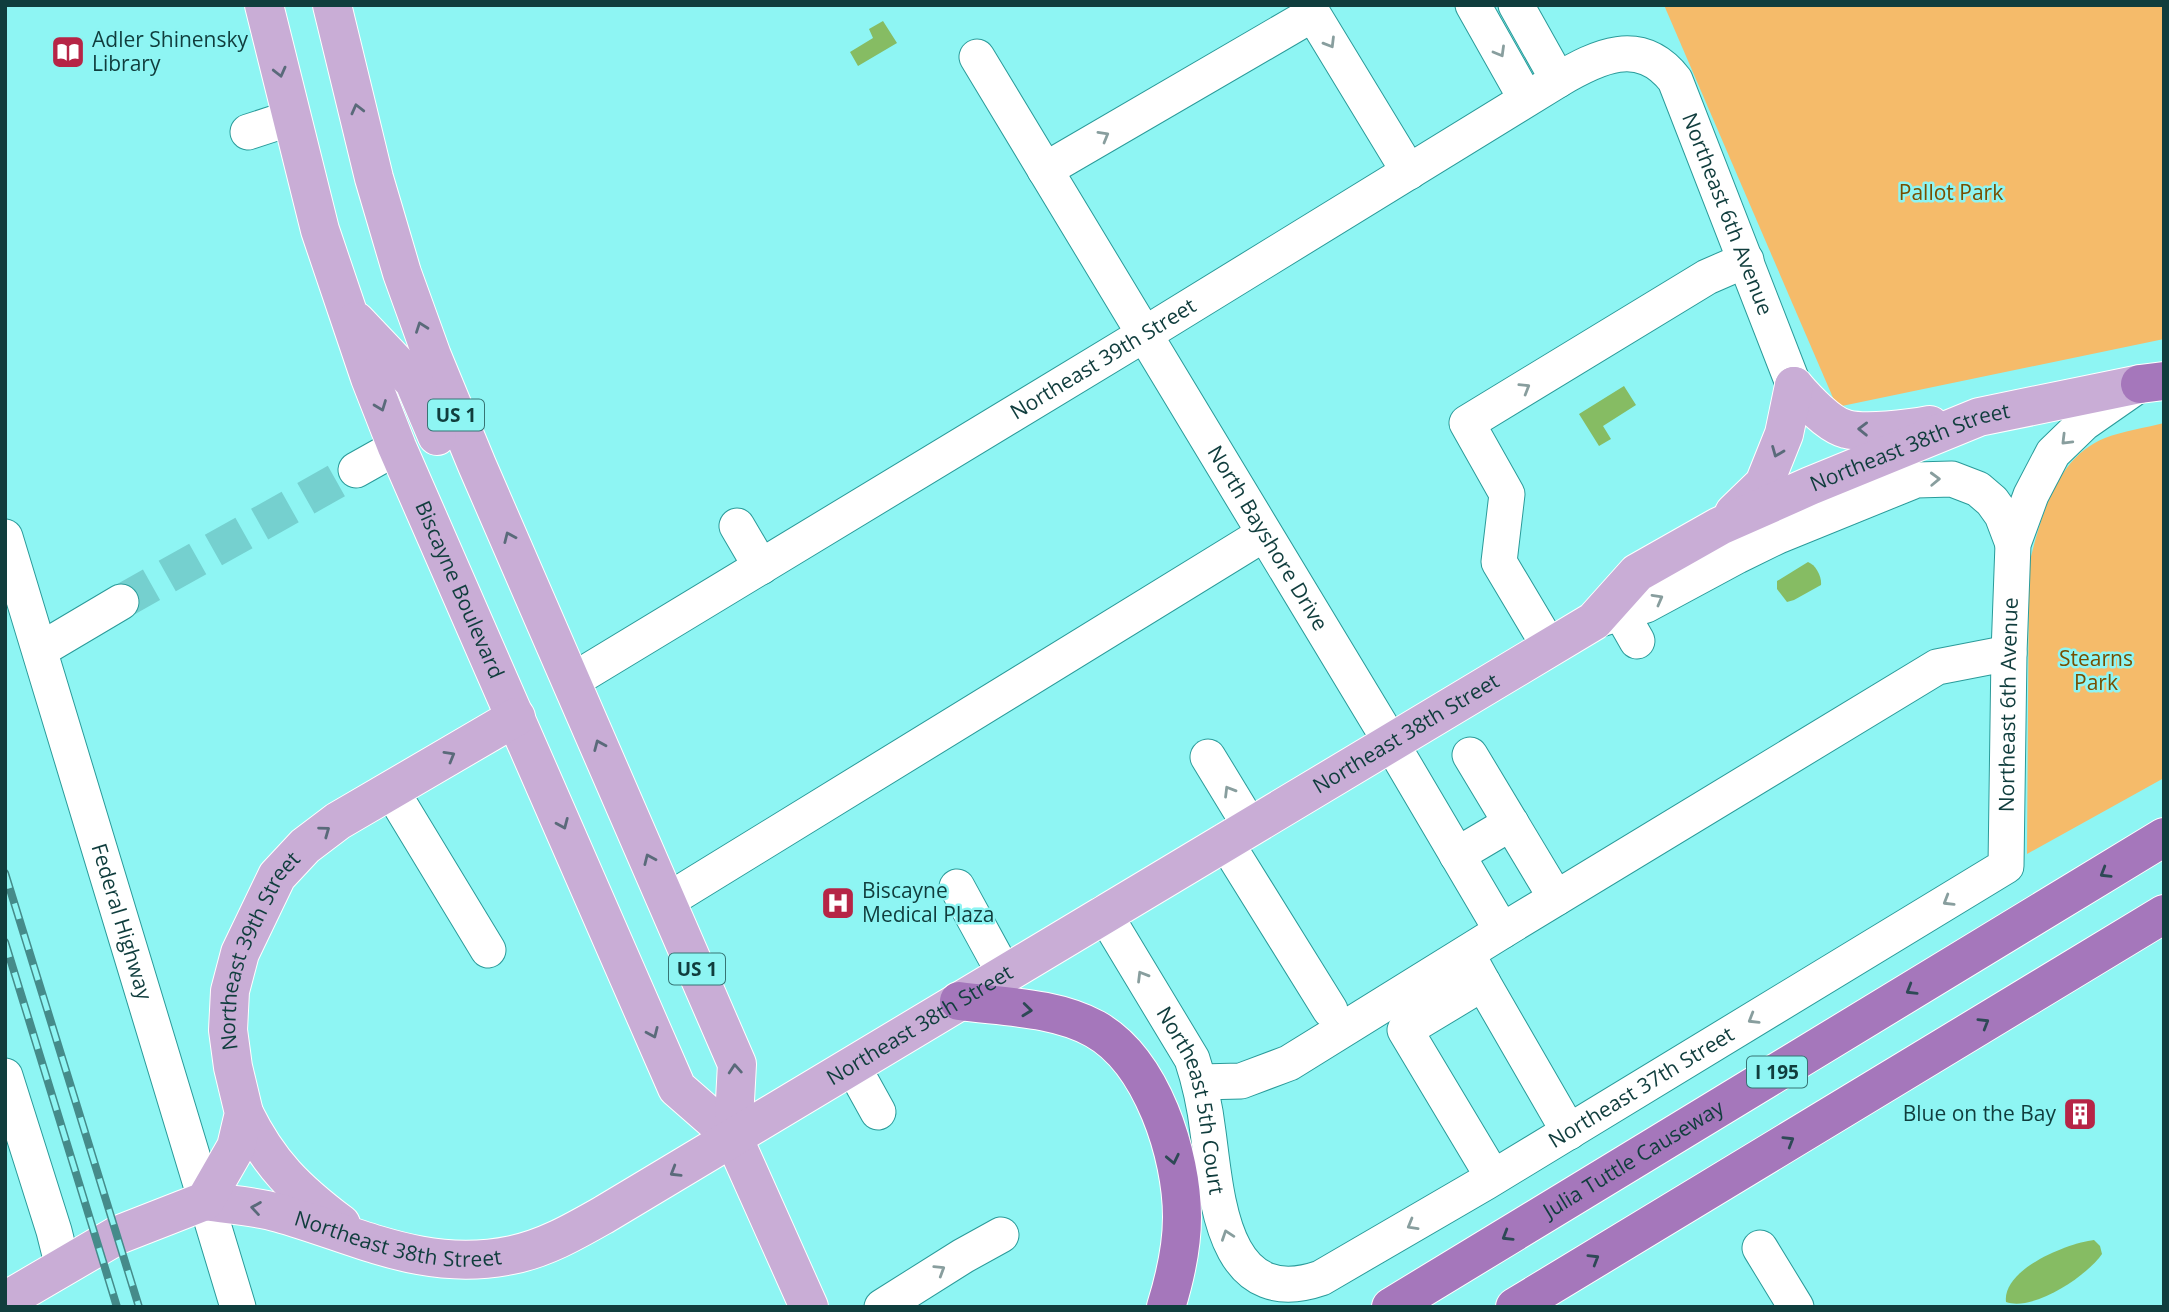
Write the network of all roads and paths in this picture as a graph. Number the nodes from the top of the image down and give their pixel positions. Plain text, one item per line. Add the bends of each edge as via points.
1 (264, 5) edge
2 (332, 5) edge
3 (1473, 5) edge
4 (1516, 5) edge
5 (1539, 5) edge
6 (977, 57) dead end
7 (1641, 57) joint
8 (1568, 75) junction
9 (1526, 100) junction
10 (291, 118) junction
11 (248, 132) dead end
12 (1045, 170) junction
13 (1409, 172) junction
14 (1746, 260) junction
15 (345, 309) junction
16 (1145, 334) junction
17 (2152, 383) edge
18 (1794, 386) junction
19 (1979, 417) junction
20 (397, 447) junction
21 (356, 470) tunnel mouth
22 (737, 526) dead end
23 (1720, 526) junction
24 (1264, 534) junction
25 (5, 537) edge
26 (2013, 544) junction
27 (761, 567) junction
28 (121, 602) tunnel mouth
29 (1616, 618) junction
30 (1549, 646) junction
31 (40, 650) junction
32 (2009, 653) junction
33 (572, 681) junction
34 (516, 717) junction
35 (1390, 741) junction
36 (1471, 755) dead end
37 (1208, 757) dead end
38 (391, 790) junction
39 (1511, 823) junction
40 (1237, 834) junction
41 (2164, 837) edge
42 (1457, 855) junction
43 (2006, 866) joint
44 (957, 887) dead end
45 (1556, 898) junction
46 (667, 901) junction
47 (1104, 913) junction
48 (2164, 914) edge
49 (1502, 931) junction
50 (488, 950) dead end
51 (1475, 968) junction
52 (1004, 973) junction
53 (959, 1001) junction
54 (1330, 1010) dead end
55 (852, 1065) junction
56 (5, 1076) edge
57 (1200, 1082) junction
58 (878, 1112) dead end
59 (244, 1113) junction
60 (1569, 1132) junction
61 (733, 1137) junction
62 (1493, 1177) junction
63 (205, 1201) junction
64 (1001, 1235) dead end
65 (362, 1240) junction
66 (1760, 1248) dead end
67 (63, 1267) junction
68 (1271, 1283) joint
69 (5, 1301) edge
70 (238, 1307) edge
71 (809, 1307) edge
72 (882, 1307) edge
73 (1166, 1307) edge
74 (1391, 1307) edge
75 (1515, 1307) edge
76 (1796, 1307) edge

1 -> 10 main road, Biscayne Boulevard / US 1
33 -> 2 main road, Biscayne Boulevard / US 1 via 477,466 406,285 374,178
3 -> 9 street
4 - 8 street
5 - 8 street
6 - 12 street, North Bayshore Drive
7 - 8 street, Northeast 39th Street via 1603,57
7 - 14 street, Northeast 6th Avenue via 1668,70 1675,80
8 - 9 street, Northeast 39th Street
9 - 13 street, Northeast 39th Street
10 - 11 street
10 - 15 main road, Biscayne Boulevard / US 1
12 -> 13 street via 1313,14
12 - 16 street, North Bayshore Drive
13 - 16 street, Northeast 39th Street
14 - 18 street, Northeast 6th Avenue
30 -> 14 street via 1499,562 1507,494 1466,424 1707,277
15 -> 20 main road, Biscayne Boulevard / US 1
15 - 33 main road via 414,382 535,662
16 - 24 street, North Bayshore Drive
16 - 27 street, Northeast 39th Street
17 - 19 main road, Northeast 38th Street
17 -> 26 street via 2084,423 2053,453
19 -> 18 main road via 1901,430 1844,429 1812,407
18 -> 23 main road via 1784,434 1764,484
19 - 23 main road, Northeast 38th Street
20 - 21 street
20 - 34 main road, Biscayne Boulevard / US 1
22 - 27 street
23 - 29 main road, Northeast 38th Street via 1637,573
24 - 35 street, North Bayshore Drive
24 - 46 street
25 - 31 street, Federal Highway
29 -> 26 street, Northeast 38th Street via 1709,587 1737,555 1906,484 1933,478 1952,479 1978,489 2002,514
26 - 32 street, Northeast 6th Avenue
27 - 33 street, Northeast 39th Street
28 - 31 street
29 - 30 main road, Northeast 38th Street
30 - 35 main road, Northeast 38th Street
31 - 63 street, Federal Highway
32 - 43 street, Northeast 6th Avenue
32 - 45 street via 1937,667
46 -> 33 main road, Biscayne Boulevard / US 1
38 -> 34 main road, Northeast 39th Street
34 -> 61 main road, Biscayne Boulevard / US 1 via 677,1088
35 - 40 main road, Northeast 38th Street
35 - 42 street, North Bayshore Drive
36 - 39 street
40 -> 37 street
38 - 50 street
59 -> 38 main road, Northeast 39th Street via 228,1030 230,991 240,953 277,877 305,846
39 - 42 street
39 - 45 street
40 - 47 main road, Northeast 38th Street
40 - 54 street
41 -> 74 highway, Julia Tuttle Causeway / I 195
42 - 49 street, North Bayshore Drive
43 -> 60 street, Northeast 37th Street
44 - 52 street
45 - 49 street
61 -> 46 main road, Biscayne Boulevard / US 1 via 737,1063
47 - 52 main road, Northeast 38th Street
57 -> 47 street, Northeast 5th Court via 1192,1059
75 -> 48 highway
49 - 51 street
51 - 57 street via 1289,1063 1241,1082
51 - 60 street
51 - 62 street via 1405,1030
52 - 53 main road, Northeast 38th Street
53 - 55 main road, Northeast 38th Street
53 -> 73 highway via 1072,1018 1097,1030 1136,1067 1161,1116 1179,1184 1180,1251
55 - 58 street
55 - 61 main road, Northeast 38th Street
56 - 67 street
68 -> 57 street, Northeast 5th Court via 1243,1266 1225,1232
59 - 63 main road, Northeast 39th Street via 236,1147
59 - 65 main road via 273,1163 307,1198
60 - 62 street, Northeast 37th Street
61 -> 65 main road, Northeast 38th Street via 571,1233 513,1255 470,1260 426,1258
61 - 71 main road, Biscayne Boulevard / US 1
62 -> 68 street, Northeast 37th Street via 1321,1278 1288,1287
65 -> 63 main road, Northeast 38th Street via 277,1212
63 - 67 main road via 118,1235
63 - 70 street, Federal Highway
72 -> 64 street
66 - 76 street
67 - 69 main road

